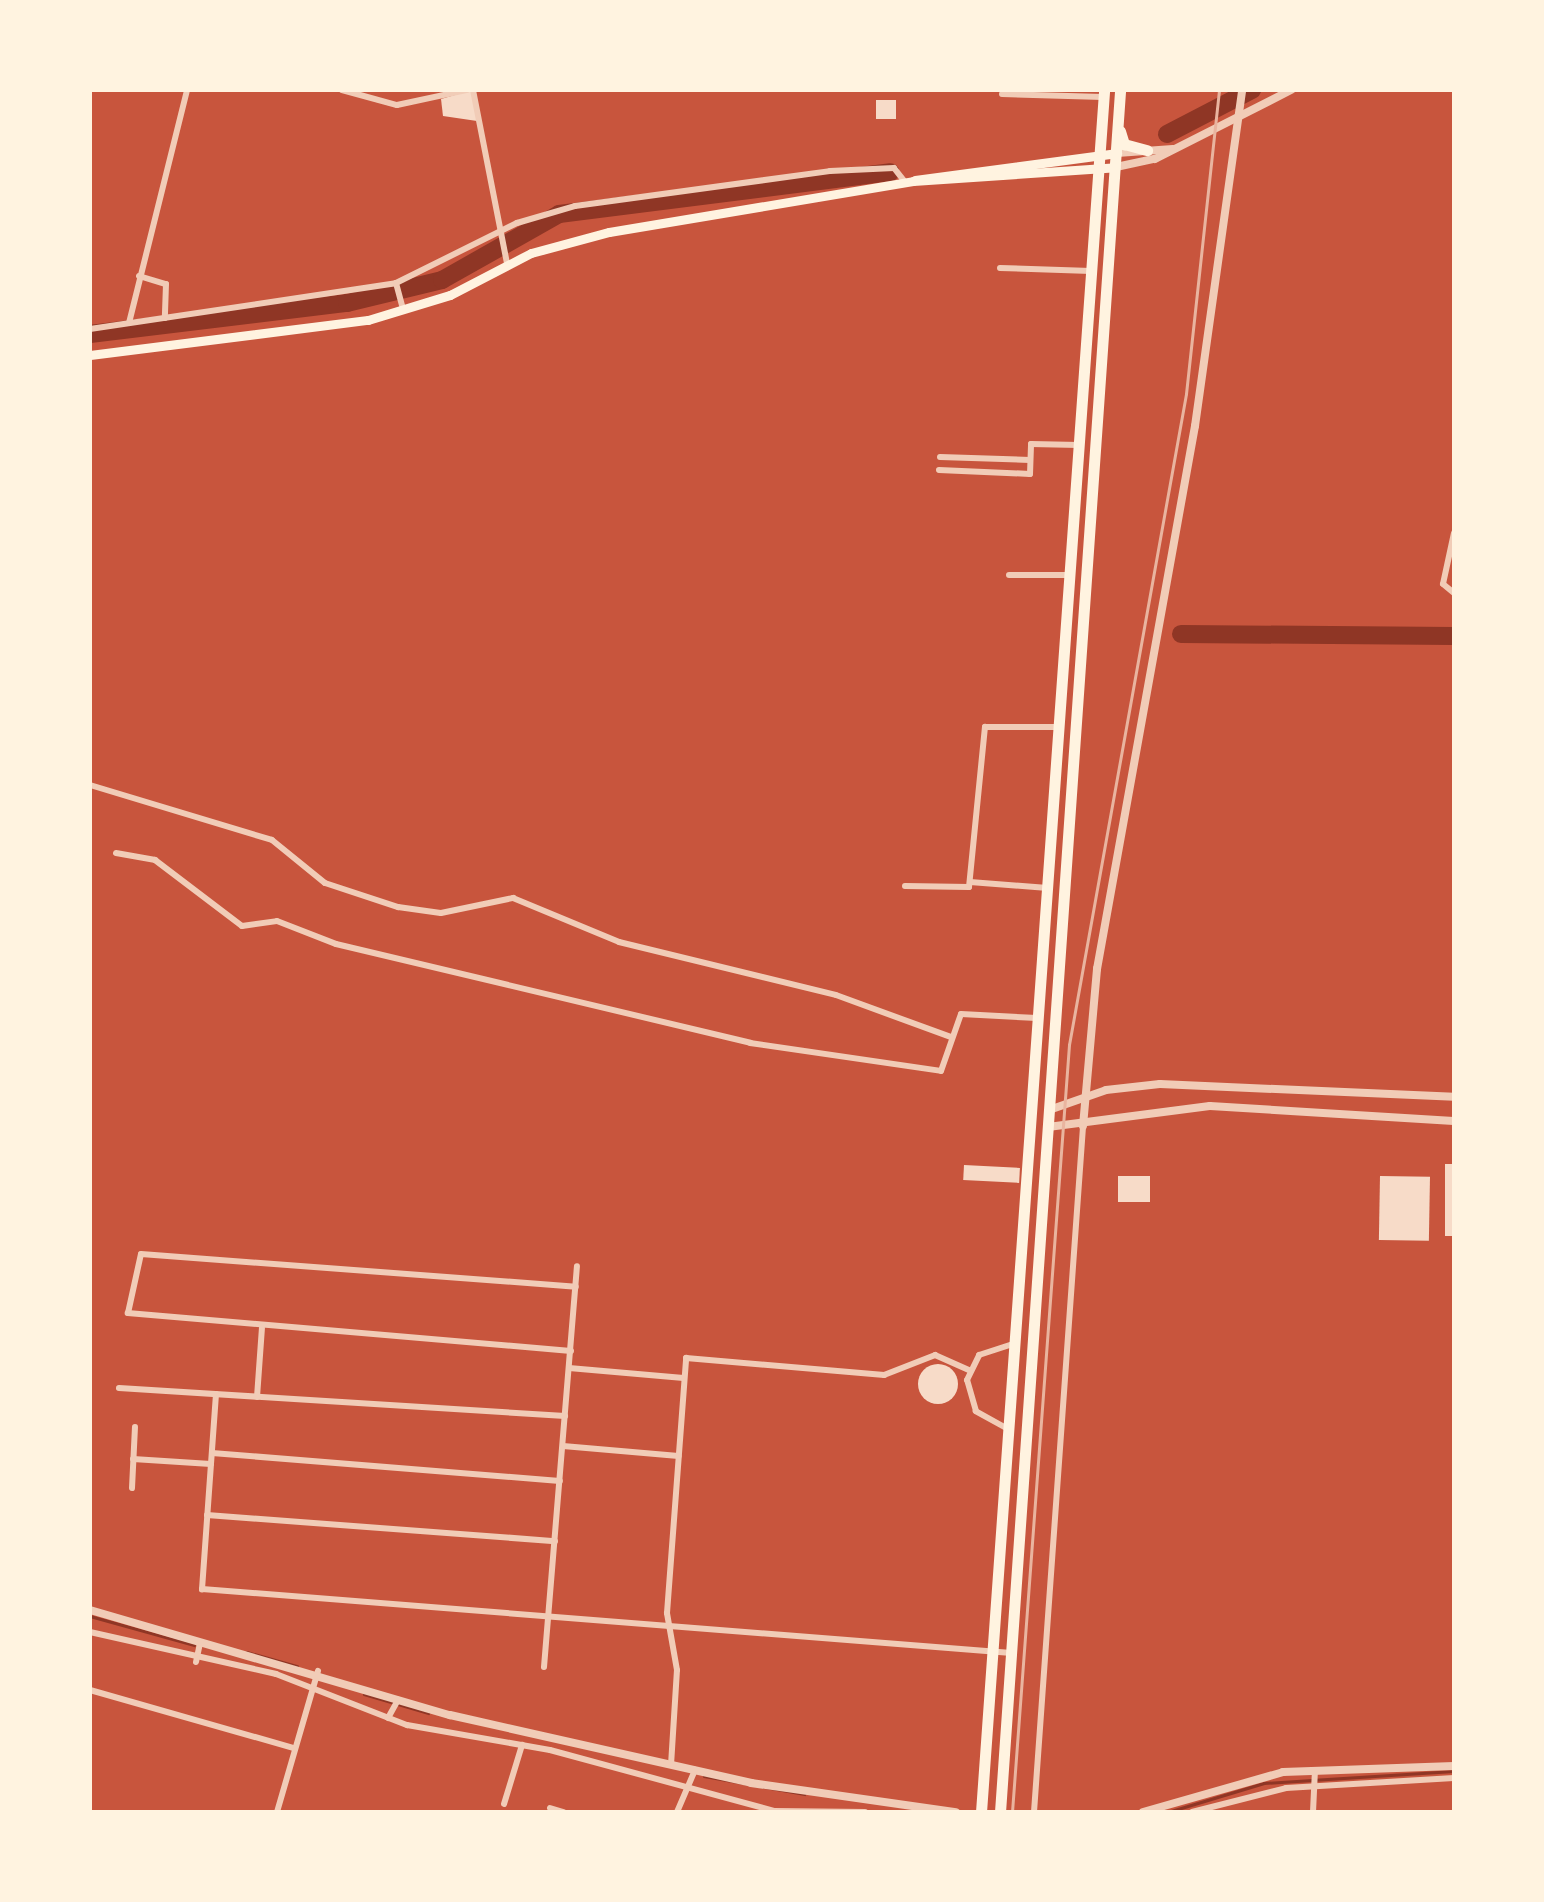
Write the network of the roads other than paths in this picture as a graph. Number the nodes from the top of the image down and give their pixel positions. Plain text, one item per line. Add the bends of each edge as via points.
1 (186, 90) edge
2 (342, 90) edge
3 (470, 90) edge
4 (1120, 90) edge
5 (1291, 90) edge
6 (1242, 91) edge
7 (1002, 94) dead end
8 (1104, 94) edge
9 (1118, 117) junction
10 (1239, 117) junction
11 (1177, 149) junction
12 (1146, 150) junction
13 (1116, 153) junction
14 (1101, 154) junction
15 (1116, 167) junction
16 (1100, 168) junction
17 (909, 182) junction
18 (500, 233) junction
19 (505, 259) junction
20 (1000, 268) dead end
21 (1093, 271) junction
22 (139, 276) junction
23 (396, 285) junction
24 (402, 308) junction
25 (165, 318) junction
26 (130, 323) junction
27 (90, 329) edge
28 (90, 355) edge
29 (1080, 446) junction
30 (940, 457) dead end
31 (1030, 460) junction
32 (939, 470) dead end
33 (1454, 533) edge
34 (1009, 575) dead end
35 (1070, 575) junction
36 (1454, 593) edge
37 (1060, 727) junction
38 (90, 785) edge
39 (116, 852) dead end
40 (970, 882) junction
41 (905, 886) dead end
42 (1048, 888) junction
43 (1039, 1018) junction
44 (950, 1037) junction
45 (1454, 1097) edge
46 (1087, 1098) junction
47 (1032, 1110) junction
48 (1049, 1110) junction
49 (1454, 1121) edge
50 (1083, 1126) junction
51 (1031, 1127) junction
52 (1048, 1127) junction
53 (577, 1266) dead end
54 (576, 1287) junction
55 (262, 1328) junction
56 (1015, 1343) junction
57 (571, 1350) junction
58 (569, 1368) junction
59 (969, 1370) junction
60 (684, 1378) junction
61 (119, 1388) dead end
62 (216, 1394) junction
63 (257, 1397) junction
64 (565, 1416) junction
65 (135, 1427) dead end
66 (1009, 1430) junction
67 (563, 1446) junction
68 (212, 1453) junction
69 (679, 1456) junction
70 (133, 1459) junction
71 (211, 1464) junction
72 (560, 1481) junction
73 (132, 1488) dead end
74 (207, 1515) junction
75 (555, 1541) junction
76 (90, 1610) edge
77 (549, 1614) junction
78 (674, 1630) junction
79 (90, 1632) edge
80 (200, 1644) junction
81 (216, 1646) junction
82 (993, 1652) junction
83 (1011, 1654) junction
84 (196, 1660) junction
85 (214, 1663) junction
86 (544, 1667) dead end
87 (318, 1671) junction
88 (315, 1687) junction
89 (90, 1690) edge
90 (397, 1701) junction
91 (389, 1716) junction
92 (522, 1745) junction
93 (294, 1748) junction
94 (671, 1766) junction
95 (1454, 1766) edge
96 (694, 1771) junction
97 (1315, 1771) junction
98 (1454, 1778) edge
99 (1315, 1783) junction
100 (690, 1786) junction
101 (504, 1804) dead end
102 (897, 1805) edge
103 (550, 1808) dead end
104 (276, 1812) edge
105 (563, 1812) edge
106 (677, 1812) edge
107 (865, 1812) edge
108 (956, 1812) edge
109 (981, 1812) edge
110 (1000, 1812) edge
111 (1034, 1812) edge
112 (1143, 1812) edge
113 (1192, 1812) edge
114 (1313, 1812) edge

1 - 22 street
2 - 3 street via 397,106
3 - 18 street
4 - 9 highway
5 - 10 street
6 - 10 street
7 - 8 street
8 - 14 highway
9 - 12 highway via 1124,144
9 - 13 highway
10 - 11 street
10 - 46 street via 1196,426 1097,969
11 - 12 street
11 - 15 street
12 - 13 street
13 - 14 main road
13 - 15 highway
14 - 16 highway
14 - 17 main road
15 - 16 main road
15 - 48 highway
16 - 17 main road
16 - 21 highway
17 - 18 street via 894,168 793,175 575,206
17 - 19 main road via 608,232
18 - 19 street
18 - 23 street
19 - 24 main road
20 - 21 street
21 - 29 highway
22 - 25 street via 166,284
22 - 26 street
23 - 24 street
23 - 25 street
24 - 28 main road
25 - 26 street
26 - 27 street
29 - 31 street via 1031,444
29 - 35 highway
30 - 31 street
31 - 32 street via 1030,474
33 - 36 street via 1443,584
34 - 35 street
35 - 37 highway
37 - 40 street via 984,727
37 - 42 highway
38 - 44 street via 272,840 325,883 398,907 441,913 513,898 619,942 836,995
39 - 44 street via 155,860 242,926 277,921 611,1014 919,1072 948,1063
40 - 41 street
40 - 42 street
42 - 43 highway
43 - 44 street via 961,1014
43 - 47 highway
45 - 46 street via 1160,1084
46 - 48 street
46 - 50 street
47 - 48 highway
47 - 51 highway
48 - 52 highway
49 - 50 street via 1210,1106
50 - 52 street
50 - 111 street
51 - 52 highway
51 - 56 highway
52 - 83 highway
53 - 54 street
54 - 55 street via 136,1256 130,1316
54 - 57 street
55 - 57 street
55 - 63 street
56 - 59 street via 994,1346
56 - 66 highway
57 - 58 street
58 - 60 street
58 - 64 street
59 - 60 street via 935,1355 884,1375 686,1358
59 - 66 street via 970,1402
60 - 69 street
61 - 62 street
62 - 63 street
62 - 68 street
63 - 64 street
64 - 67 street
65 - 70 street
66 - 82 highway
67 - 69 street
67 - 72 street
68 - 71 street
68 - 72 street
69 - 78 street via 668,1613
70 - 71 street
70 - 73 street
71 - 74 street
72 - 75 street
74 - 75 street
74 - 77 street via 202,1589
75 - 77 street
76 - 80 street
77 - 78 street
77 - 86 street
78 - 82 street
78 - 94 street
79 - 84 street
80 - 81 street
80 - 84 street
81 - 85 street
81 - 87 street
82 - 83 street
82 - 109 highway
83 - 110 highway
84 - 85 street
85 - 88 street
87 - 88 street
87 - 90 street
88 - 91 street
88 - 93 street
89 - 93 street
90 - 91 street
90 - 94 street
91 - 92 street
92 - 100 street
92 - 101 street
93 - 104 street
94 - 96 street
95 - 97 street
96 - 100 street
96 - 102 street
97 - 99 street
97 - 112 street via 1244,1780
98 - 99 street
99 - 113 street
99 - 114 street
100 - 106 street
100 - 107 street via 774,1810
102 - 108 street
103 - 105 street

